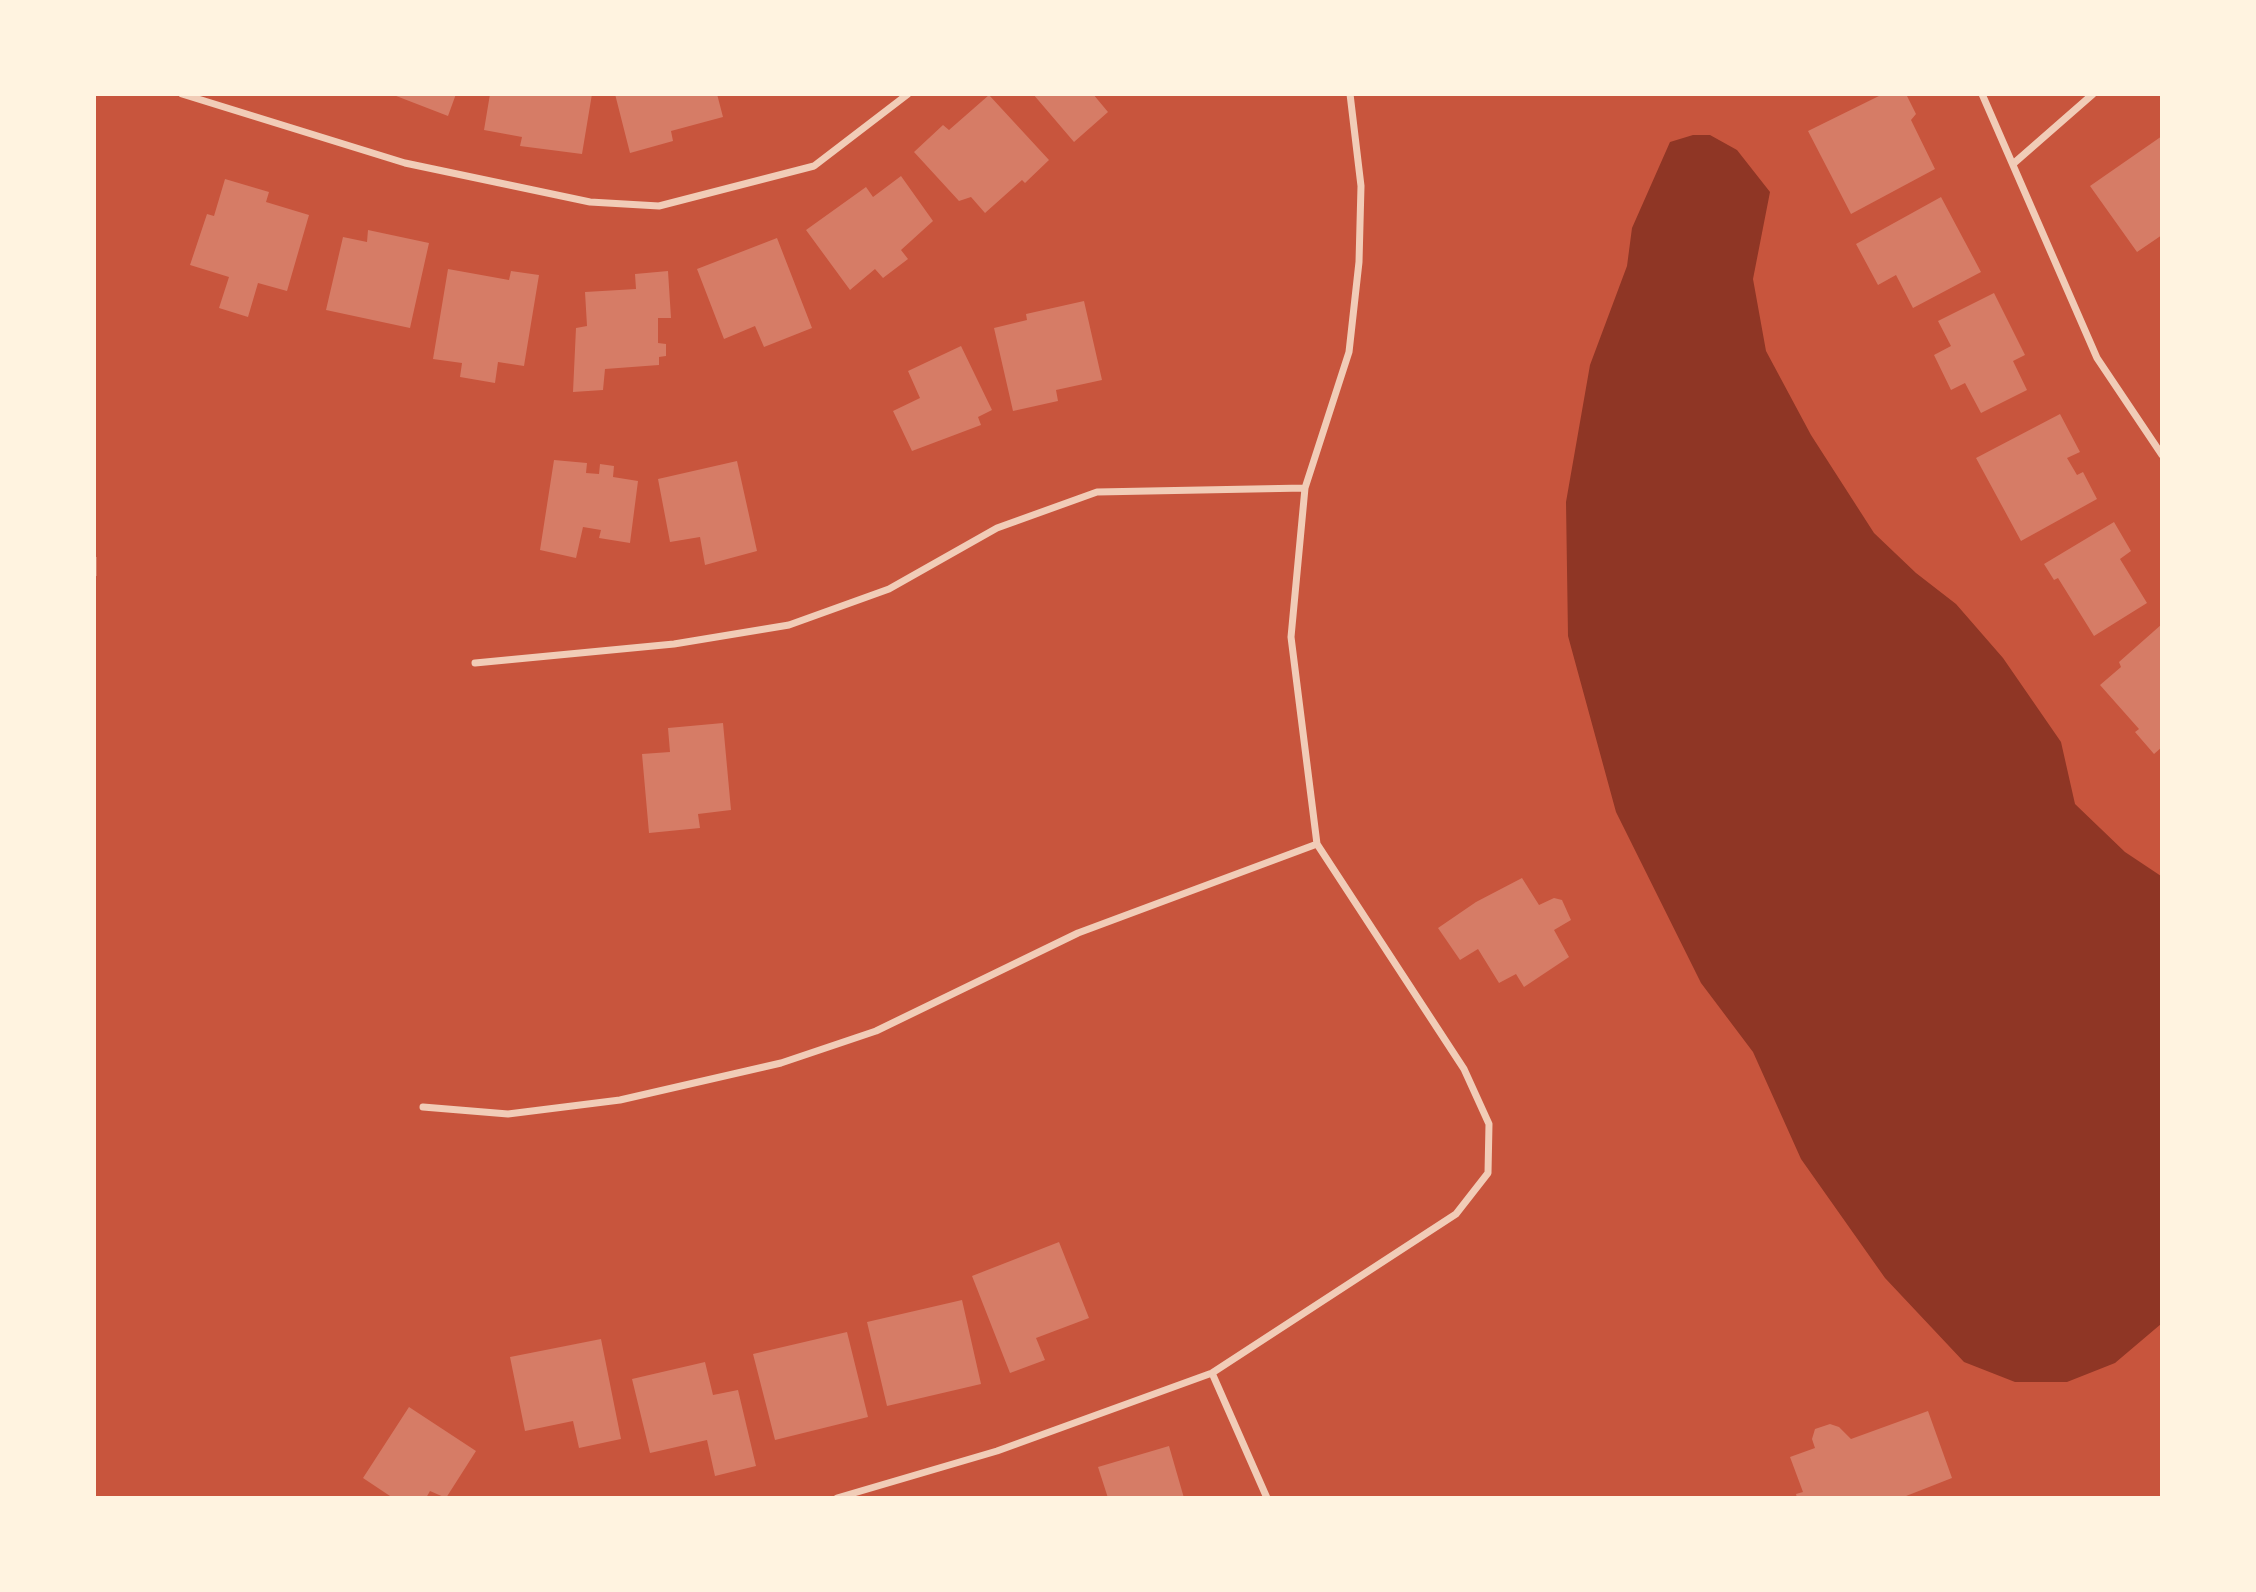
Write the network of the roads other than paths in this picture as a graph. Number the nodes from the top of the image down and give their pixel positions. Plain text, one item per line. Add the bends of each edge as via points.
1 (182, 94) edge
2 (908, 94) edge
3 (1350, 94) edge
4 (1982, 94) edge
5 (2093, 94) edge
6 (2013, 164) junction
7 (2161, 455) edge
8 (1305, 488) junction
9 (475, 663) dead end
10 (1317, 844) junction
11 (423, 1107) dead end
12 (1212, 1373) junction
13 (837, 1497) edge
14 (1267, 1497) edge

1 - 2 street via 405,163 590,202 659,206 814,166
3 - 8 street via 1361,187 1358,275 1349,352
4 - 6 street
5 - 6 street
6 - 7 street via 2097,358
8 - 9 street via 1097,492 997,528 889,589 789,625 674,644
8 - 10 street via 1291,637
10 - 11 street via 1078,933 876,1031 781,1063 620,1100 508,1114
10 - 12 street via 1464,1069 1489,1124 1488,1173 1456,1214
12 - 13 street via 997,1451
12 - 14 street

